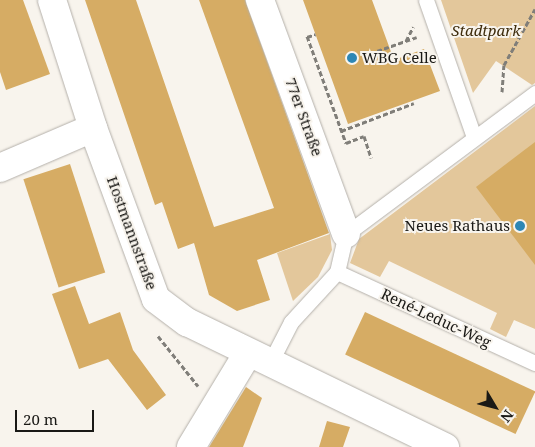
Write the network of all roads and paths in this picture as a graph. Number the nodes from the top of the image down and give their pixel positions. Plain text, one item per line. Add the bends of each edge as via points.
1 (52, 0) edge
2 (260, 0) edge
3 (426, 0) edge
4 (535, 9) edge
5 (436, 30) junction
6 (307, 36) dead end
7 (377, 51) dead end
8 (535, 93) edge
9 (414, 104) dead end
10 (510, 111) junction
11 (93, 128) junction
12 (341, 131) junction
13 (474, 137) junction
14 (313, 142) junction
15 (372, 158) dead end
16 (0, 168) edge
17 (346, 234) junction
18 (337, 272) junction
19 (156, 299) junction
20 (259, 358) junction
21 (535, 363) edge
22 (215, 404) junction
23 (191, 447) edge
24 (445, 447) edge

1 - 11 street, Hostmannstraße
2 - 14 street, 77er Straße
3 - 5 lane
4 - 10 path via 504,65 501,89
5 - 7 path
5 - 13 lane
6 - 12 path
8 - 10 lane
9 - 12 path
10 - 13 lane
11 - 16 street
11 - 19 street, Hostmannstraße
12 - 14 path
12 - 15 path via 346,143 364,136
13 - 17 lane
14 - 17 street, 77er Straße
17 - 18 lane
18 - 20 lane
18 - 21 lane, René-Leduc-Weg
19 - 20 street, Hostmannstraße via 187,322
19 - 22 path via 153,329
20 - 22 street
20 - 24 street, Hostmannstraße
22 - 23 street

